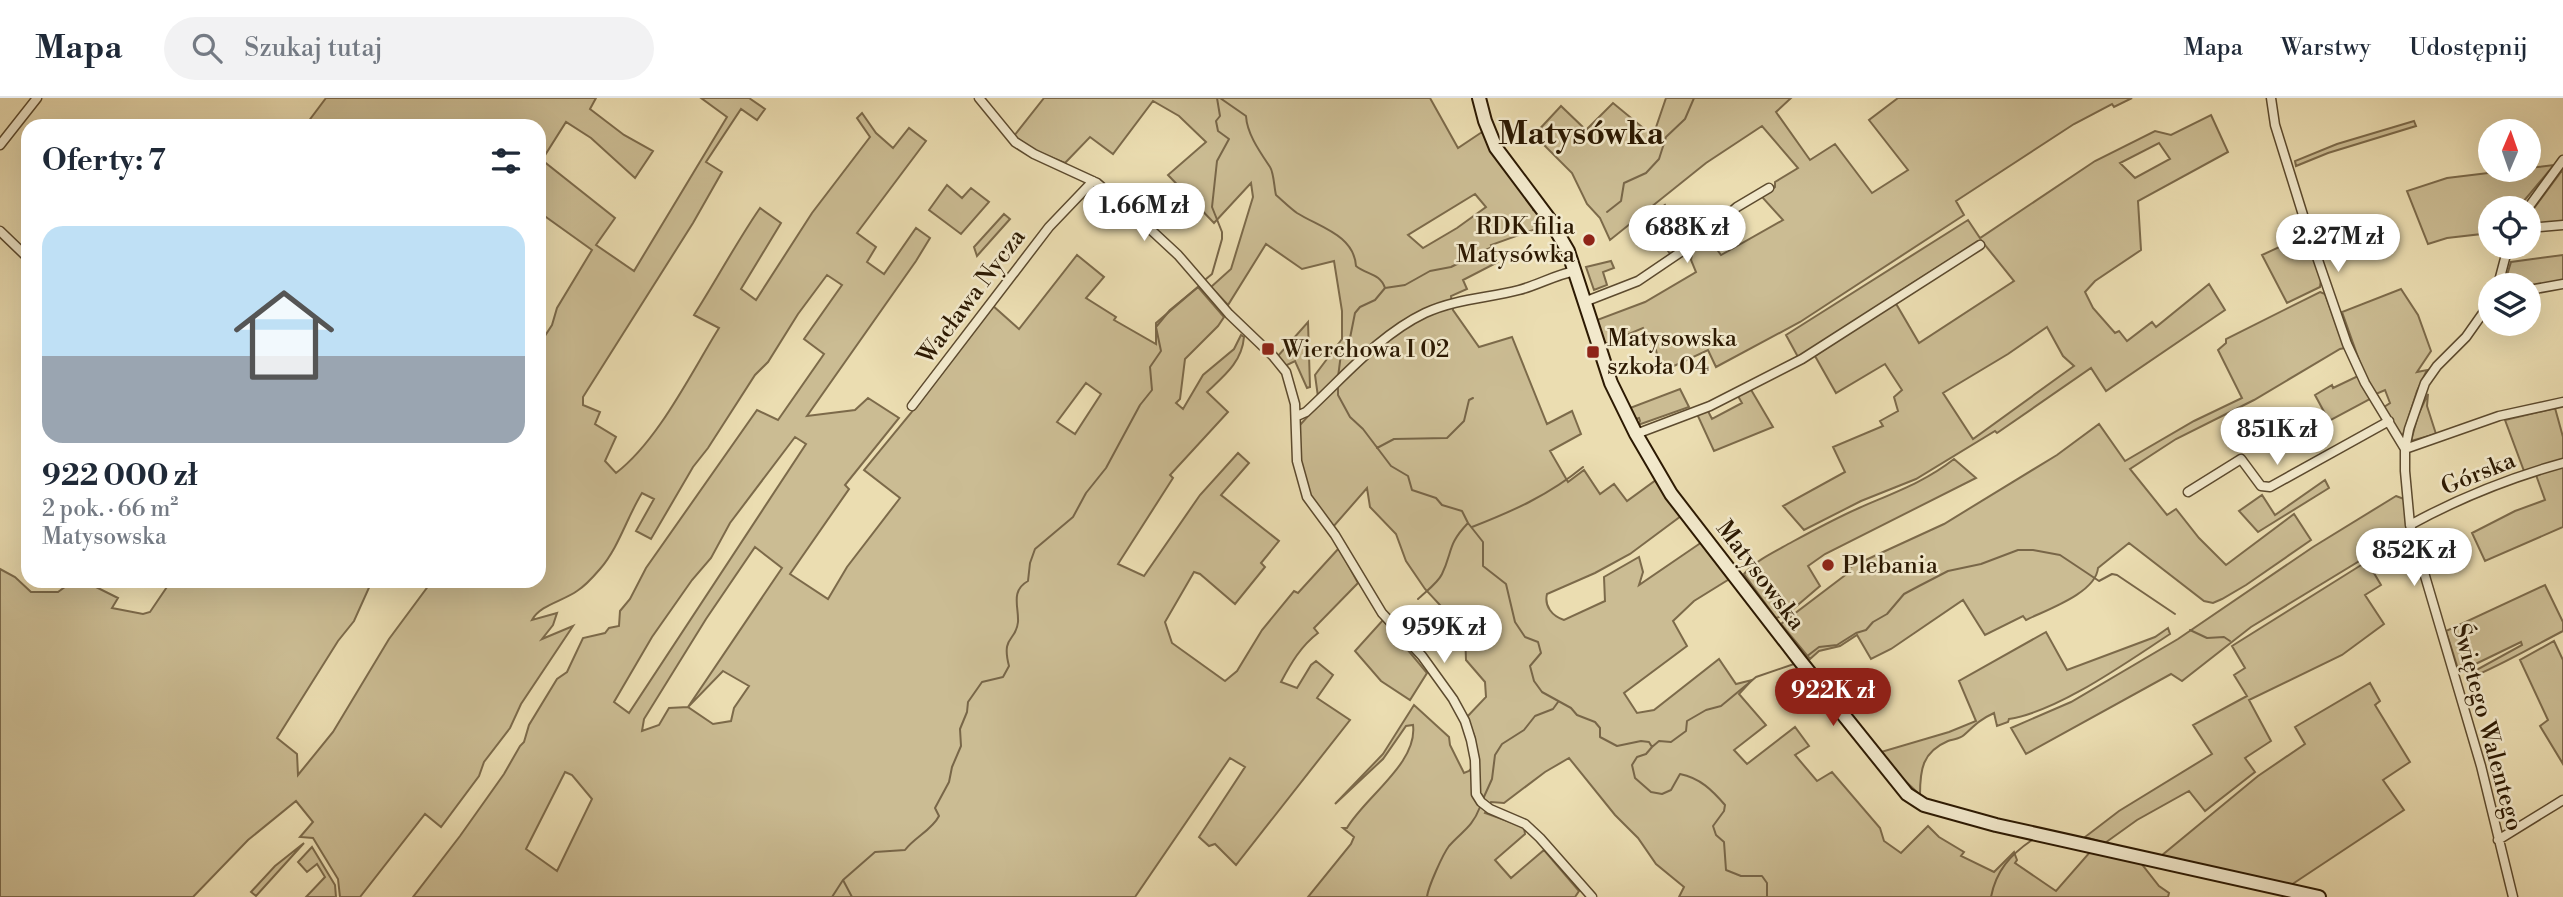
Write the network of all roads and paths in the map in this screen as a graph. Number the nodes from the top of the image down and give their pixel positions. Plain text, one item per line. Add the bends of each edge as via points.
1 (37, 98) edge
2 (979, 98) edge
3 (1479, 98) edge
4 (2271, 98) edge
5 (0, 145) edge
6 (2563, 160) edge
7 (1093, 181) junction
8 (1769, 188) dead end
9 (2537, 196) edge
10 (2563, 225) edge
11 (2541, 227) edge
12 (0, 231) edge
13 (1980, 245) dead end
14 (21, 251) edge
15 (1575, 271) junction
16 (2563, 284) edge
17 (2541, 288) edge
18 (1584, 302) junction
19 (2478, 320) edge
20 (2563, 402) edge
21 (912, 406) dead end
22 (1297, 416) junction
23 (2389, 421) junction
24 (1636, 434) junction
25 (2405, 449) junction
26 (2563, 463) edge
27 (2188, 492) dead end
28 (2410, 525) junction
29 (2563, 800) edge
30 (2498, 840) junction
31 (1592, 897) edge
32 (2319, 897) edge
33 (2513, 897) edge

1 - 5 street
2 - 7 street via 1014,142
3 - 15 street, Matysowska via 1496,148 1559,234
4 - 23 street via 2308,231 2347,344
6 - 9 street
7 - 21 street, Wacława Nycza via 1049,227
7 - 22 street via 1178,255 1273,356 1286,372
8 - 18 street via 1638,281
10 - 11 street
12 - 14 street
13 - 24 street via 1802,359 1710,406
15 - 18 street, Matysowska
15 - 22 street via 1424,314 1382,341
16 - 17 street
18 - 24 street, Matysowska via 1611,383
19 - 25 street, Świętego Walentego via 2425,383
20 - 25 street via 2499,416
22 - 31 street via 1297,461 1307,497 1382,613 1453,699 1471,740 1476,794 1481,802 1525,824
23 - 25 street
23 - 27 street via 2270,487 2261,486 2241,459
24 - 32 street, Matysowska via 1676,500 1892,778 1914,800 1996,825
25 - 28 street, Świętego Walentego
26 - 28 street, Górska via 2485,488
28 - 30 street, Świętego Walentego via 2478,755
29 - 30 street
30 - 33 street, Świętego Walentego

